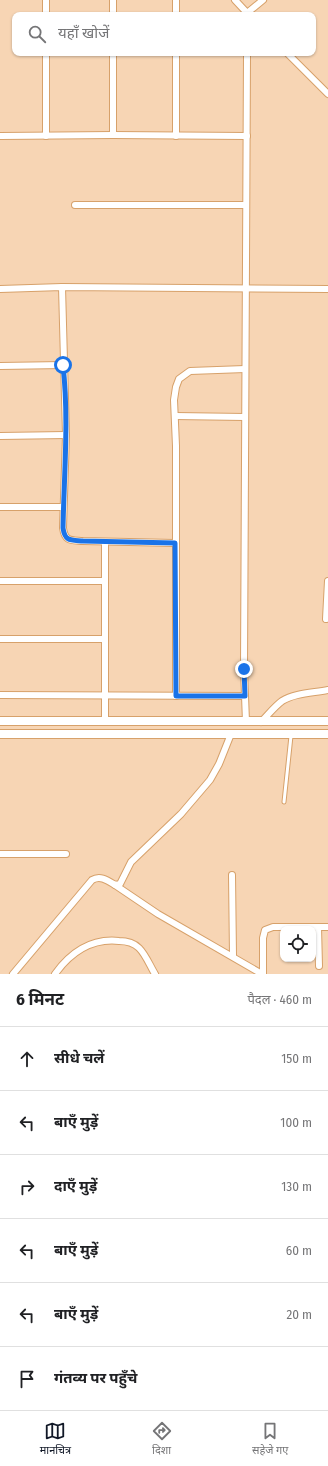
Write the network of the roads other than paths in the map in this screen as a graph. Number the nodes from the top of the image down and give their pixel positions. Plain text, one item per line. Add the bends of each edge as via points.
1 (46, 0) edge
2 (113, 0) edge
3 (176, 0) edge
4 (236, 0) edge
5 (263, 0) edge
6 (46, 12) edge
7 (113, 12) edge
8 (176, 12) edge
9 (246, 12) edge
10 (250, 12) edge
11 (46, 56) edge
12 (113, 56) edge
13 (176, 56) edge
14 (247, 56) edge
15 (290, 56) edge
16 (328, 94) edge
17 (113, 135) junction
18 (0, 136) edge
19 (46, 136) junction
20 (176, 136) junction
21 (247, 136) junction
22 (246, 204) junction
23 (75, 205) dead end
24 (62, 288) junction
25 (246, 288) junction
26 (0, 289) edge
27 (328, 289) edge
28 (63, 365) junction
29 (0, 366) edge
30 (245, 369) junction
31 (175, 416) junction
32 (245, 417) junction
33 (66, 435) junction
34 (0, 436) edge
35 (0, 507) edge
36 (63, 507) junction
37 (105, 542) junction
38 (175, 543) junction
39 (0, 581) edge
40 (105, 581) junction
41 (328, 581) edge
42 (326, 619) dead end
43 (0, 639) edge
44 (105, 639) junction
45 (328, 690) edge
46 (0, 695) edge
47 (105, 696) junction
48 (176, 696) junction
49 (245, 696) junction
50 (0, 721) edge
51 (105, 721) junction
52 (328, 721) edge
53 (246, 722) junction
54 (261, 722) junction
55 (0, 734) edge
56 (231, 734) junction
57 (291, 734) junction
58 (328, 734) edge
59 (284, 802) dead end
60 (0, 854) edge
61 (66, 854) dead end
62 (232, 875) dead end
63 (115, 885) junction
64 (318, 927) junction
65 (328, 927) edge
66 (233, 956) junction
67 (319, 966) dead end
68 (13, 974) edge
69 (55, 974) edge
70 (155, 974) edge
71 (262, 974) edge

1 - 6 street
2 - 7 street
3 - 8 street
4 - 9 street
5 - 10 street
11 - 19 street
12 - 17 street
13 - 20 street
14 - 21 street
15 - 16 street
17 - 19 street
17 - 20 street
18 - 19 street
20 - 21 street
21 - 22 street
22 - 23 street
22 - 25 street
24 - 25 street
24 - 26 street
24 - 28 street
25 - 27 street
25 - 30 street
28 - 29 street
28 - 33 street
30 - 31 street via 190,371 184,374 176,387
30 - 32 street
31 - 32 street
31 - 38 street
32 - 49 street
33 - 34 street
33 - 36 street
35 - 36 street
36 - 37 street via 63,528 66,538
37 - 38 street
37 - 40 street
38 - 48 street
39 - 40 street
40 - 44 street
41 - 42 street
43 - 44 street
44 - 47 street
45 - 54 street via 286,699
46 - 47 street
47 - 48 street
47 - 51 street
48 - 49 street
49 - 53 street
50 - 51 street
51 - 53 street
52 - 54 street
53 - 54 street
55 - 56 street
56 - 57 street
56 - 63 street via 210,780 181,814 134,858 120,884
57 - 58 street
57 - 59 lane
60 - 61 street
62 - 66 street
63 - 66 street via 158,914
63 - 68 street via 102,878 92,880
64 - 65 street
64 - 67 street
64 - 71 street via 273,927 265,930
66 - 71 street
69 - 70 street via 87,945 114,940 126,941 139,948

